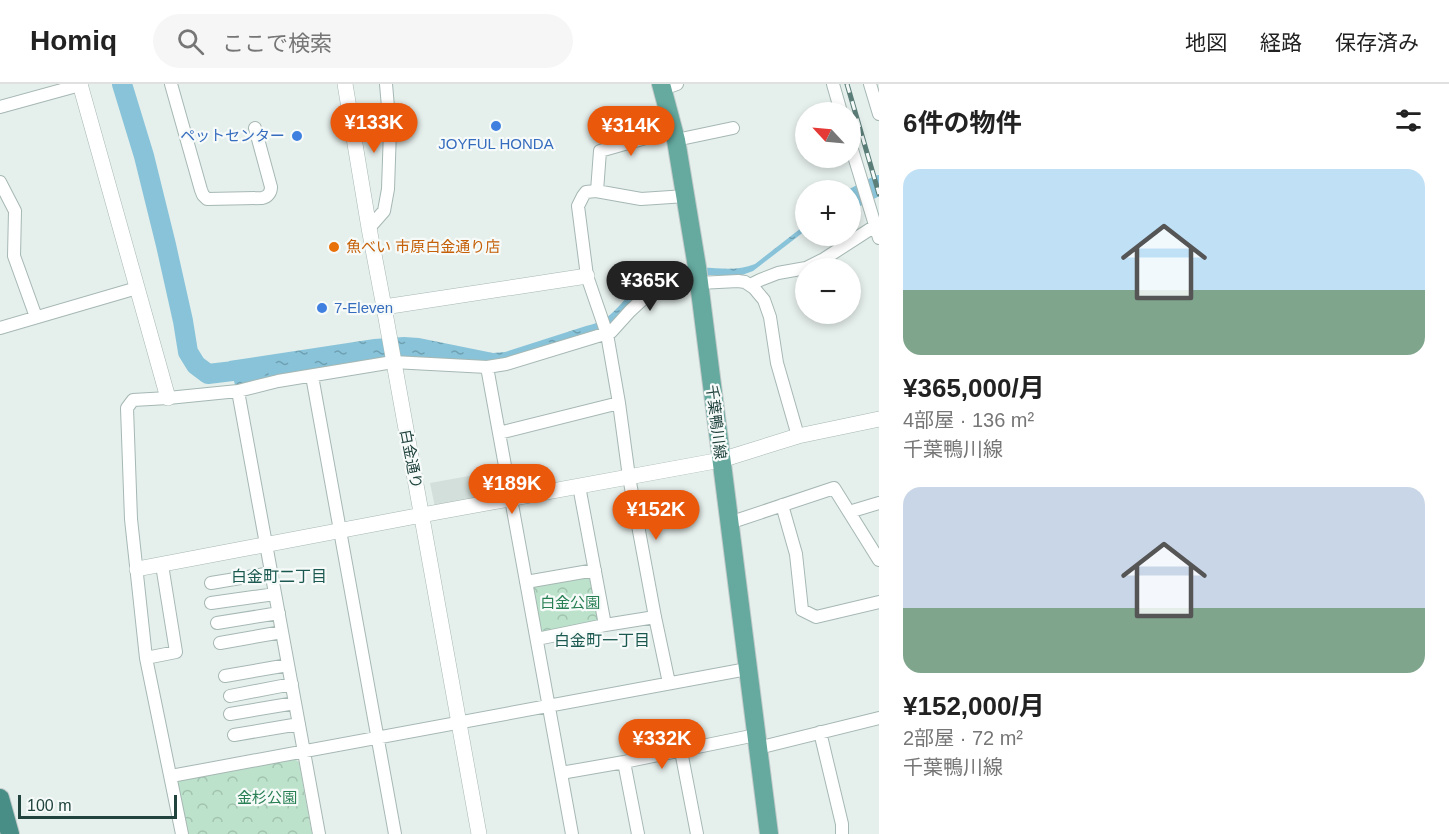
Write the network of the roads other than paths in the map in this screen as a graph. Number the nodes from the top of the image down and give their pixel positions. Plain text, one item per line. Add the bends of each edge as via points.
1 (80, 84) edge
2 (171, 84) edge
3 (345, 84) edge
4 (386, 84) edge
5 (833, 84) edge
6 (870, 84) edge
7 (667, 86) edge
8 (838, 102) edge
9 (0, 107) edge
10 (878, 110) edge
11 (255, 128) dead end
12 (733, 128) dead end
13 (675, 135) junction
14 (858, 168) edge
15 (0, 182) edge
16 (597, 191) junction
17 (686, 196) junction
18 (369, 228) junction
19 (877, 232) edge
20 (587, 276) junction
21 (698, 276) junction
22 (750, 285) junction
23 (137, 288) junction
24 (384, 307) junction
25 (36, 317) junction
26 (0, 328) edge
27 (606, 330) junction
28 (393, 362) junction
29 (487, 367) junction
30 (312, 376) junction
31 (238, 390) junction
32 (168, 398) junction
33 (619, 403) junction
34 (879, 419) edge
35 (499, 433) junction
36 (798, 436) junction
37 (721, 460) junction
38 (629, 477) junction
39 (579, 486) junction
40 (512, 499) junction
41 (879, 503) edge
42 (782, 505) junction
43 (849, 512) junction
44 (422, 515) junction
45 (729, 523) junction
46 (340, 531) junction
47 (266, 546) junction
48 (879, 560) edge
49 (162, 565) junction
50 (137, 569) junction
51 (595, 570) junction
52 (271, 573) junction
53 (526, 582) junction
54 (212, 583) dead end
55 (275, 594) junction
56 (879, 602) edge
57 (211, 603) dead end
58 (279, 614) junction
59 (655, 617) junction
60 (217, 623) dead end
61 (605, 625) junction
62 (282, 632) junction
63 (537, 639) junction
64 (220, 643) dead end
65 (147, 658) junction
66 (288, 665) junction
67 (747, 669) junction
68 (225, 676) dead end
69 (669, 683) junction
70 (292, 684) junction
71 (230, 696) dead end
72 (295, 703) junction
73 (549, 706) junction
74 (230, 714) dead end
75 (879, 718) edge
76 (460, 723) junction
77 (299, 724) junction
78 (820, 732) junction
79 (234, 735) dead end
80 (377, 738) junction
81 (757, 741) junction
82 (681, 751) junction
83 (304, 752) junction
84 (624, 762) junction
85 (561, 773) junction
86 (171, 776) junction
87 (0, 798) edge
88 (10, 834) edge
89 (182, 834) edge
90 (319, 834) edge
91 (395, 834) edge
92 (479, 834) edge
93 (572, 834) edge
94 (638, 834) edge
95 (697, 834) edge
96 (769, 834) edge
97 (842, 834) edge

1 - 9 street
1 - 23 street
2 - 11 street via 201,190 207,199 265,198 269,193 271,187
3 - 18 street, 白金通り
4 - 18 street via 390,130 387,189 384,211
5 - 8 street
6 - 10 street
7 - 13 main road, 千葉鴨川線
12 - 13 street
13 - 16 street via 600,151
13 - 17 main road, 千葉鴨川線
14 - 19 street
15 - 25 street via 15,211 14,256
16 - 17 street via 641,199
16 - 20 street via 586,192 578,206
17 - 21 main road, 千葉鴨川線
18 - 24 street, 白金通り
19 - 22 street via 806,268 778,273
20 - 24 street
20 - 27 street
21 - 22 street
21 - 27 street via 657,290 613,330
21 - 37 main road, 千葉鴨川線
22 - 36 street via 764,300 770,317 777,363
23 - 25 street
23 - 32 street
24 - 28 street, 白金通り
25 - 26 street
27 - 29 street via 514,362
27 - 33 street
28 - 29 street
28 - 30 street
28 - 44 street, 白金通り
29 - 35 street
30 - 31 street
30 - 46 street
31 - 32 street
31 - 47 street
32 - 50 street via 133,400 126,408
33 - 35 street
33 - 38 street
34 - 36 street
35 - 40 street
36 - 37 street
37 - 38 street
37 - 45 main road, 千葉鴨川線
38 - 39 street
38 - 59 street
39 - 40 street
39 - 51 street
40 - 44 street
40 - 53 street
41 - 43 street
42 - 43 street via 834,488
42 - 45 street
42 - 56 street via 796,554 802,610 816,616
43 - 48 street
44 - 46 street
44 - 76 street, 白金通り
45 - 67 main road, 千葉鴨川線
46 - 47 street
46 - 80 street
47 - 49 street
47 - 52 street
49 - 50 street
49 - 65 street via 176,652
50 - 65 street
51 - 53 street
51 - 61 street
52 - 54 street
52 - 55 street
53 - 63 street
55 - 57 street
55 - 58 street
58 - 60 street
58 - 62 street
59 - 61 street
59 - 69 street
61 - 63 street
62 - 64 street
62 - 66 street
63 - 73 street
65 - 86 street
66 - 68 street
66 - 70 street
67 - 69 street
67 - 81 main road, 千葉鴨川線
69 - 73 street
70 - 71 street
70 - 72 street
72 - 74 street
72 - 77 street
73 - 76 street
73 - 85 street
75 - 78 street
76 - 80 street
76 - 92 street, 白金通り
77 - 79 street
77 - 83 street
78 - 81 street
78 - 97 street
80 - 83 street
80 - 91 street
81 - 82 street
81 - 96 main road, 千葉鴨川線
82 - 84 street
82 - 95 street
83 - 86 street
83 - 90 street
84 - 85 street
84 - 94 street
85 - 93 street
86 - 89 street
87 - 88 highway

